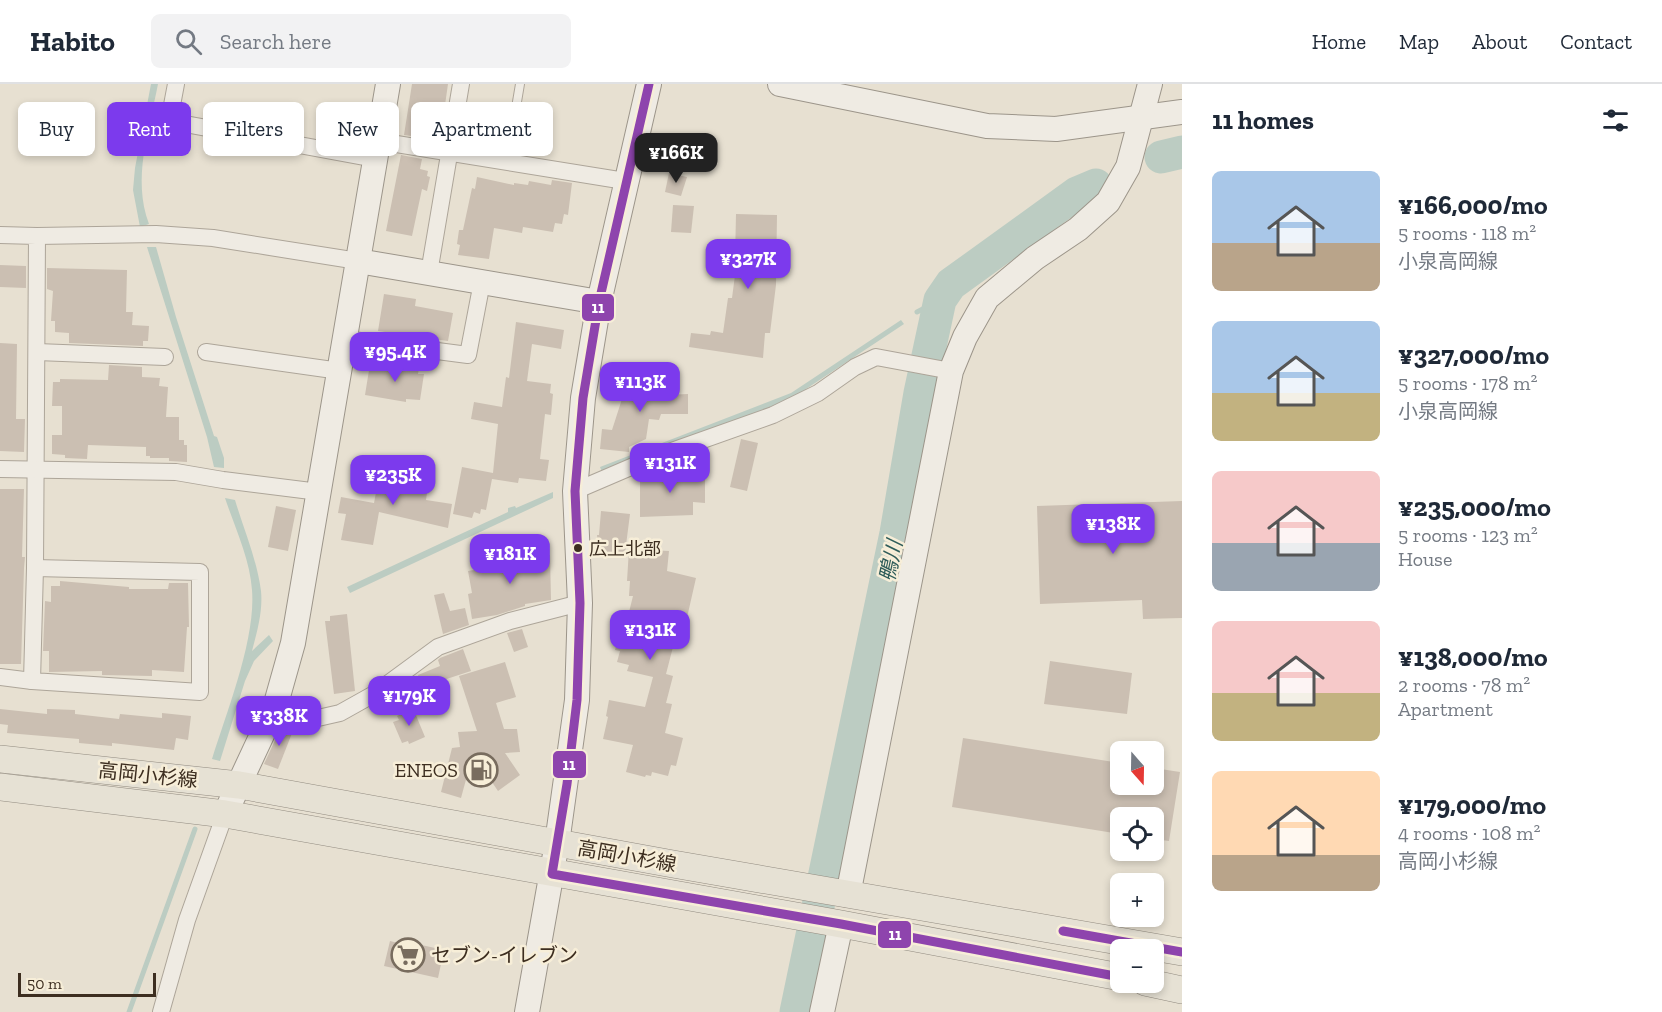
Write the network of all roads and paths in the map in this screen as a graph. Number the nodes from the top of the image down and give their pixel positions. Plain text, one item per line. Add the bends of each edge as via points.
1 (176, 84) edge
2 (388, 84) edge
3 (461, 84) edge
4 (520, 84) edge
5 (649, 84) edge
6 (780, 84) edge
7 (1150, 84) edge
8 (385, 102) edge
9 (458, 102) edge
10 (1182, 112) edge
11 (1142, 118) junction
12 (316, 141) edge
13 (376, 156) edge
14 (448, 156) edge
15 (475, 156) edge
16 (507, 161) junction
17 (625, 181) junction
18 (0, 235) edge
19 (37, 236) junction
20 (358, 261) junction
21 (429, 273) junction
22 (482, 282) junction
23 (599, 302) junction
24 (345, 339) junction
25 (37, 352) junction
26 (206, 352) dead end
27 (165, 357) dead end
28 (946, 370) junction
29 (340, 371) junction
30 (0, 469) edge
31 (35, 470) junction
32 (575, 491) junction
33 (319, 492) junction
34 (35, 568) junction
35 (580, 603) junction
36 (0, 677) edge
37 (32, 681) junction
38 (275, 707) junction
39 (0, 759) edge
40 (239, 785) junction
41 (0, 787) edge
42 (225, 814) junction
43 (557, 843) junction
44 (552, 874) junction
45 (842, 894) junction
46 (836, 923) junction
47 (1182, 952) edge
48 (1110, 975) edge
49 (1164, 986) edge
50 (1182, 990) edge
51 (161, 1012) edge
52 (526, 1012) edge
53 (822, 1012) edge

1 - 12 street via 169,121
2 - 8 street
3 - 9 street
4 - 16 lane
5 - 17 street
6 - 11 street via 987,126 1056,129
7 - 11 street
10 - 11 street
11 - 28 street via 1128,167 1108,202 987,298
13 - 20 street
14 - 21 street
15 - 16 street
16 - 17 street
17 - 23 street
18 - 19 street
19 - 20 street via 156,234 213,238
19 - 25 street
20 - 21 street
20 - 24 street
21 - 22 street
22 - 23 street
22 - 24 street via 468,355
23 - 32 street via 582,398
24 - 29 street
25 - 27 street
25 - 31 street
26 - 29 street
28 - 32 street via 876,357 773,415 652,458
28 - 45 street
29 - 33 street
30 - 31 street
31 - 33 street via 176,472
31 - 34 street
32 - 35 street
33 - 38 street via 297,623
34 - 37 street
34 - 37 street via 200,572 200,692
35 - 38 street via 510,621 438,647 374,694 340,713 318,718
35 - 43 street via 577,700
36 - 37 street
38 - 40 street
39 - 40 main road, 高岡小杉線
40 - 42 street
40 - 43 main road, 高岡小杉線
41 - 42 main road, 高岡小杉線
42 - 44 main road, 高岡小杉線
42 - 51 street via 187,920
43 - 44 street
43 - 45 main road, 高岡小杉線
44 - 46 main road, 高岡小杉線
44 - 52 street
45 - 47 main road, 高岡小杉線
46 - 48 main road, 高岡小杉線
46 - 53 street
49 - 50 main road

